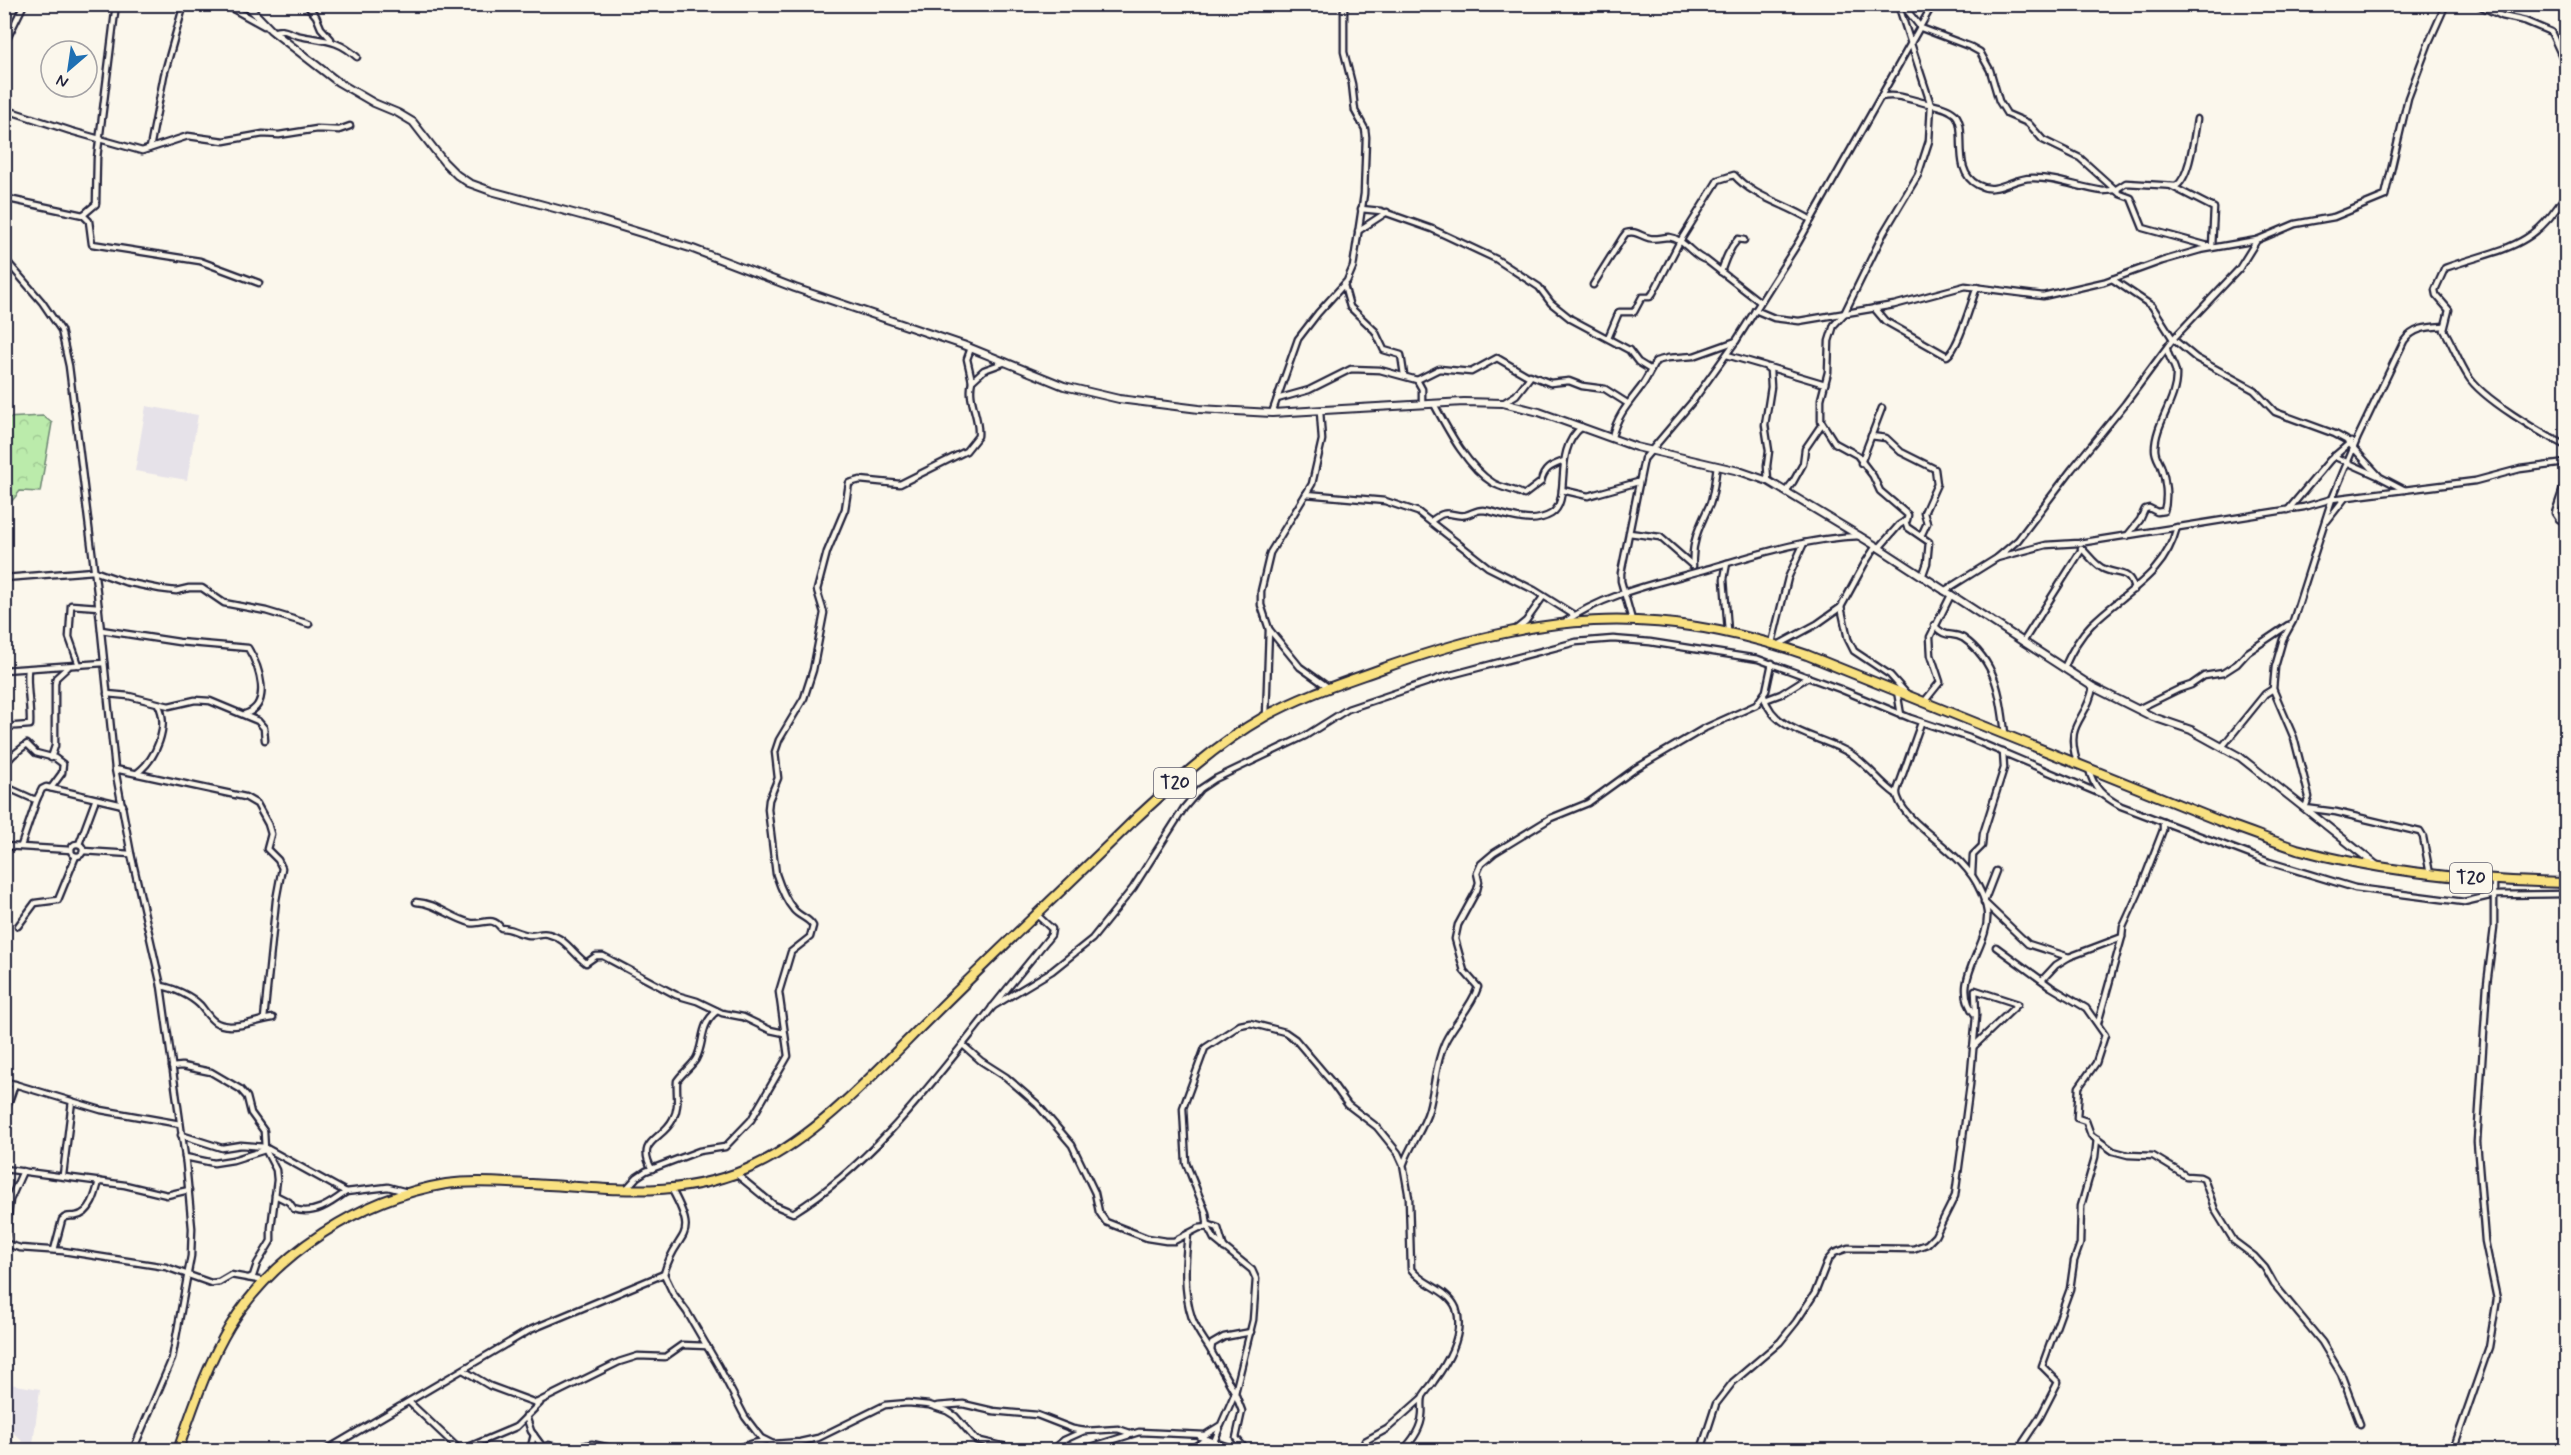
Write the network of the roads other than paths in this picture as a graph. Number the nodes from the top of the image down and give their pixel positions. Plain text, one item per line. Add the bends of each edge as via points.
1 (24, 4) edge
2 (116, 4) edge
3 (184, 4) edge
4 (224, 4) edge
5 (246, 4) edge
6 (306, 4) edge
7 (1344, 4) edge
8 (1900, 4) edge
9 (1933, 4) edge
10 (2446, 4) edge
11 (2476, 4) edge
12 (1921, 28) junction
13 (272, 31) junction
14 (333, 41) junction
15 (4, 45) edge
16 (1910, 47) junction
17 (357, 57) dead end
18 (2566, 65) edge
19 (1881, 97) junction
20 (1931, 105) junction
21 (4, 109) edge
22 (2197, 119) dead end
23 (350, 126) dead end
24 (100, 140) junction
25 (150, 148) junction
26 (2171, 186) junction
27 (2115, 190) junction
28 (2566, 194) edge
29 (4, 197) edge
30 (1361, 209) junction
31 (1387, 212) junction
32 (83, 215) junction
33 (1811, 220) junction
34 (1358, 231) junction
35 (1744, 240) dead end
36 (2257, 240) junction
37 (1679, 243) junction
38 (2212, 247) junction
39 (4, 258) edge
40 (1721, 272) junction
41 (2112, 279) junction
42 (259, 284) dead end
43 (1344, 285) junction
44 (1593, 285) dead end
45 (1977, 286) junction
46 (1760, 302) junction
47 (1874, 308) junction
48 (1755, 310) junction
49 (1844, 314) junction
50 (2444, 326) junction
51 (1608, 338) junction
52 (2173, 339) junction
53 (1736, 341) junction
54 (971, 348) junction
55 (2167, 349) junction
56 (1727, 355) junction
57 (1006, 362) junction
58 (1765, 366) junction
59 (1651, 370) junction
60 (1404, 375) junction
61 (1529, 375) junction
62 (1417, 380) junction
63 (972, 381) junction
64 (1825, 384) junction
65 (1277, 399) junction
66 (1503, 403) junction
67 (1422, 404) junction
68 (1434, 404) junction
69 (1627, 404) junction
70 (1882, 408) dead end
71 (1320, 411) junction
72 (1272, 413) junction
73 (1822, 424) junction
74 (1582, 427) junction
75 (1871, 436) junction
76 (1612, 437) junction
77 (2358, 437) junction
78 (2349, 443) junction
79 (2566, 446) edge
80 (2354, 448) junction
81 (1651, 451) junction
82 (2333, 456) junction
83 (1564, 461) junction
84 (2348, 461) junction
85 (1861, 463) junction
86 (2566, 464) edge
87 (1717, 466) junction
88 (2380, 477) junction
89 (2566, 480) edge
90 (1768, 481) junction
91 (1638, 482) junction
92 (1562, 490) junction
93 (2405, 490) junction
94 (1786, 491) junction
95 (1306, 494) junction
96 (2345, 498) junction
97 (2332, 499) junction
98 (2288, 510) junction
99 (1431, 521) junction
100 (1905, 521) junction
101 (2566, 523) edge
102 (2177, 526) junction
103 (2324, 526) junction
104 (1629, 533) junction
105 (1860, 536) junction
106 (1921, 536) junction
107 (2127, 536) junction
108 (1804, 543) junction
109 (2077, 543) junction
110 (1878, 547) junction
111 (2082, 549) junction
112 (1997, 558) junction
113 (1727, 563) junction
114 (1693, 566) junction
115 (94, 571) junction
116 (1694, 573) junction
117 (1922, 577) junction
118 (4, 578) edge
119 (2134, 590) junction
120 (1944, 591) junction
121 (1624, 594) junction
122 (1951, 596) junction
123 (1543, 597) junction
124 (99, 607) junction
125 (1841, 607) junction
126 (1574, 615) junction
127 (1632, 621) junction
128 (2293, 621) junction
129 (1563, 622) junction
130 (309, 624) dead end
131 (1934, 625) junction
132 (1269, 628) junction
133 (101, 630) junction
134 (1515, 630) junction
135 (1728, 631) junction
136 (2022, 642) junction
137 (1775, 644) junction
138 (104, 663) junction
139 (1772, 663) junction
140 (79, 665) junction
141 (68, 667) junction
142 (2064, 668) junction
143 (28, 669) junction
144 (4, 670) edge
145 (1808, 677) junction
146 (1329, 687) junction
147 (2093, 687) junction
148 (2273, 689) junction
149 (1897, 691) junction
150 (107, 694) junction
151 (1907, 695) junction
152 (1765, 698) junction
153 (1924, 702) junction
154 (158, 704) junction
155 (2138, 709) junction
156 (244, 714) junction
157 (1901, 715) junction
158 (1266, 716) junction
159 (1922, 723) junction
160 (4, 727) edge
161 (2005, 734) junction
162 (265, 740) dead end
163 (2222, 747) junction
164 (2003, 752) junction
165 (51, 758) junction
166 (2077, 762) junction
167 (4, 765) edge
168 (2089, 767) junction
169 (115, 769) junction
170 (136, 773) junction
171 (4, 786) edge
172 (51, 788) junction
173 (1896, 794) junction
174 (2101, 794) junction
175 (37, 799) junction
176 (95, 801) junction
177 (123, 805) junction
178 (2305, 808) junction
179 (2163, 822) junction
180 (79, 844) junction
181 (4, 846) edge
182 (21, 846) junction
183 (71, 850) junction
184 (83, 851) junction
185 (130, 854) junction
186 (76, 856) junction
187 (2377, 866) junction
188 (1996, 871) dead end
189 (1972, 874) junction
190 (2430, 874) junction
191 (2494, 880) junction
192 (2566, 883) edge
193 (2566, 894) edge
194 (2494, 895) junction
195 (416, 902) dead end
196 (1984, 902) junction
197 (1037, 915) junction
198 (18, 926) dead end
199 (2122, 937) junction
200 (1996, 947) dead end
201 (2069, 957) junction
202 (2042, 980) junction
203 (161, 986) junction
204 (992, 1007) junction
205 (717, 1011) junction
206 (1976, 1016) junction
207 (273, 1018) dead end
208 (264, 1020) junction
209 (2098, 1023) junction
210 (784, 1033) junction
211 (963, 1045) junction
212 (1973, 1047) junction
213 (172, 1067) junction
214 (4, 1081) edge
215 (15, 1084) junction
216 (72, 1101) junction
217 (4, 1116) edge
218 (180, 1124) junction
219 (181, 1135) junction
220 (2097, 1139) junction
221 (265, 1148) junction
222 (185, 1157) junction
223 (1403, 1164) junction
224 (4, 1169) edge
225 (652, 1169) junction
226 (23, 1171) junction
227 (735, 1173) junction
228 (63, 1175) junction
229 (99, 1181) junction
230 (189, 1190) junction
231 (672, 1190) junction
232 (625, 1191) junction
233 (346, 1192) junction
234 (409, 1193) junction
235 (275, 1195) junction
236 (1208, 1226) junction
237 (1188, 1234) junction
238 (5, 1243) edge
239 (1224, 1248) junction
240 (54, 1250) junction
241 (188, 1273) junction
242 (664, 1274) junction
243 (249, 1278) junction
244 (264, 1281) junction
245 (1251, 1332) junction
246 (707, 1346) junction
247 (1211, 1352) junction
248 (463, 1370) junction
249 (1234, 1392) junction
250 (1422, 1398) junction
251 (542, 1401) junction
252 (409, 1402) junction
253 (934, 1406) junction
254 (526, 1416) junction
255 (2360, 1424) dead end
256 (1221, 1425) junction
257 (1085, 1431) junction
258 (1130, 1433) junction
259 (534, 1435) junction
260 (1197, 1436) junction
261 (1206, 1439) junction
262 (767, 1441) junction
263 (1214, 1442) junction
264 (543, 1446) junction
265 (133, 1450) edge
266 (178, 1450) edge
267 (326, 1450) edge
268 (459, 1450) edge
269 (531, 1450) edge
270 (568, 1450) edge
271 (620, 1450) edge
272 (678, 1450) edge
273 (713, 1450) edge
274 (731, 1450) edge
275 (1053, 1450) edge
276 (1190, 1450) edge
277 (1237, 1450) edge
278 (1246, 1450) edge
279 (1362, 1450) edge
280 (1403, 1450) edge
281 (1701, 1450) edge
282 (2018, 1450) edge
283 (2453, 1450) edge

1 - 15 street
2 - 24 street
3 - 25 street via 164,75
4 - 13 street
5 - 13 street
6 - 14 street
7 - 30 street via 1344,52 1355,111 1366,137
8 - 12 street
8 - 16 street
9 - 12 street
10 - 36 street via 2408,98 2387,194 2334,217 2295,224
11 - 18 street via 2551,32
12 - 16 street
12 - 27 street via 1980,52 2007,114 2028,123 2043,140 2080,158
13 - 14 street via 283,29
13 - 54 street via 352,91 412,122 444,162 469,183 693,249
14 - 17 street
16 - 19 street
16 - 20 street
19 - 20 street via 1894,94
19 - 33 street
20 - 27 street via 1957,117 1964,167 1977,185 1993,189 2032,178 2094,190
20 - 49 street via 1932,125 1923,164 1874,250
21 - 24 street
22 - 26 street via 2186,171 2179,185
23 - 25 street via 339,130 247,135 224,141 188,136
24 - 25 street via 136,150
24 - 32 street via 96,204
26 - 27 street via 2126,183
26 - 38 street via 2214,208
27 - 38 street via 2131,198 2146,230
28 - 50 street via 2547,221 2514,247 2444,269 2435,290 2450,312
29 - 32 street
30 - 31 street
30 - 34 street
31 - 34 street
31 - 51 street via 1496,259 1539,287 1570,319
32 - 42 street via 89,221 92,244 200,261
33 - 37 street via 1730,175 1715,182
33 - 46 street
34 - 43 street via 1353,267
35 - 40 street via 1738,239 1728,252
36 - 38 street
36 - 52 street via 2239,269
37 - 40 street
37 - 44 street via 1669,237 1656,240 1626,233
37 - 51 street via 1651,296 1642,297 1634,312 1618,312
38 - 41 street
39 - 115 street via 61,330 73,385
40 - 46 street
41 - 45 street via 2043,296
41 - 52 street via 2152,306
43 - 60 street via 1350,307 1375,331 1384,350 1401,355
43 - 65 street via 1299,339
45 - 47 street
45 - 47 street via 1956,343 1947,356 1885,321
46 - 48 street
47 - 49 street
48 - 49 street via 1792,321
48 - 53 street
49 - 64 street via 1828,341
50 - 77 street via 2421,328 2406,338
50 - 79 street via 2467,375 2481,391 2514,416
51 - 59 street
52 - 55 street
52 - 78 street via 2210,367 2254,390 2275,412
53 - 56 street
53 - 59 street via 1694,356 1658,360
54 - 57 street
54 - 63 street via 967,359
55 - 107 street via 2177,373 2155,453 2163,472 2167,502 2164,511 2145,509
55 - 112 street via 2033,522
56 - 58 street
56 - 81 street
57 - 63 street via 984,370
57 - 72 street via 1090,394 1199,409
58 - 64 street
58 - 90 street via 1770,370 1771,387 1765,425
59 - 69 street
60 - 62 street
60 - 65 street via 1351,369 1309,390
61 - 62 street via 1497,358 1471,372 1439,369
61 - 66 street via 1518,393
61 - 69 street via 1550,383 1569,381 1605,389
62 - 67 street via 1422,389
63 - 210 street via 970,400 979,427 974,444 900,484 860,480 849,483 846,509 827,552 817,590 824,613 813,670 804,698 776,747 778,778 768,804 780,885 793,909 813,927 810,937 790,952 781,983
64 - 73 street via 1820,407
65 - 72 street
66 - 68 street
66 - 74 street
67 - 68 street
67 - 71 street
68 - 83 street via 1459,447 1482,474 1505,489 1524,495 1541,482 1547,468
69 - 76 street
70 - 75 street
71 - 72 street
71 - 95 street via 1320,455
73 - 85 street via 1834,443 1857,455
73 - 94 street via 1805,449 1803,464
74 - 76 street
74 - 83 street via 1570,438
75 - 85 street
75 - 106 street via 1886,438 1901,452 1935,469 1937,484 1924,513 1927,523
76 - 81 street
77 - 78 street
77 - 80 street
78 - 80 street
78 - 82 street
80 - 84 street
80 - 88 street
81 - 87 street
81 - 91 street via 1644,459
82 - 84 street
82 - 98 street
83 - 92 street
84 - 88 street
84 - 97 street
85 - 100 street via 1880,491 1906,513
86 - 93 street via 2520,468 2486,480
87 - 90 street
87 - 114 street via 1710,504 1693,542
88 - 93 street
89 - 101 street via 2555,513
90 - 94 street
91 - 92 street via 1587,496
91 - 104 street
92 - 99 street via 1556,510 1539,519 1478,510 1466,515 1442,514
93 - 96 street
94 - 105 street
95 - 99 street via 1385,501 1418,512
95 - 132 street via 1270,554 1265,572 1261,604
96 - 97 street
96 - 103 street
97 - 98 street
97 - 103 street
98 - 102 street
99 - 123 street via 1488,567
100 - 106 street via 1907,527
100 - 110 street
102 - 107 street
102 - 119 street via 2160,565
103 - 128 street
104 - 114 street via 1660,537
104 - 121 street via 1620,581
105 - 108 street
105 - 110 street
106 - 117 street via 1929,543
107 - 109 street
108 - 113 street
108 - 137 street via 1788,578
109 - 111 street
109 - 112 street via 2046,545
110 - 117 street
110 - 125 street
111 - 119 street via 2100,567 2126,575
111 - 136 street
112 - 120 street
113 - 116 street
113 - 135 street via 1724,579
114 - 116 street
115 - 118 street
115 - 124 street
115 - 130 street via 148,588 202,588 224,603
116 - 121 street
117 - 120 street
119 - 142 street via 2090,626
120 - 122 street
121 - 126 street
121 - 127 street
122 - 131 street
122 - 136 street
123 - 126 street
123 - 134 street
124 - 133 street
124 - 140 street via 71,605 69,637
125 - 137 street via 1817,624
125 - 151 street via 1854,651 1890,675
126 - 129 street
127 - 129 main road, T20
127 - 135 main road, T20
128 - 148 street via 2283,639
128 - 155 street via 2223,673 2204,676
129 - 134 main road, T20
131 - 153 street via 1929,643 1941,679
131 - 161 street via 1945,635 1959,636 1984,657 2002,698
132 - 146 street via 1300,667
132 - 158 street
133 - 138 street
133 - 156 street via 248,648 257,662 262,695 257,706
134 - 146 main road, T20 via 1440,649
135 - 137 main road, T20
136 - 142 street
137 - 149 main road, T20
138 - 140 street
138 - 150 street
139 - 145 street
139 - 152 street
139 - 204 street via 1674,645 1595,640 1557,646 1443,677 1348,709 1305,736 1200,789 1099,931 1052,971
140 - 141 street
141 - 143 street
141 - 165 street via 56,678 55,746
142 - 147 street
143 - 144 street
143 - 160 street via 30,725
145 - 152 street via 1781,694
145 - 157 street
146 - 158 main road, T20
147 - 155 street
147 - 166 street via 2072,735
148 - 163 street
148 - 178 street via 2294,738 2309,797
149 - 151 main road, T20
149 - 157 street
150 - 154 street
150 - 169 street
151 - 153 main road, T20
152 - 173 street via 1767,708 1791,728 1852,754
152 - 223 street via 1635,769 1587,803 1551,818 1481,864 1477,890 1455,939 1464,971 1478,987 1445,1042 1429,1110
153 - 161 main road, T20
154 - 156 street via 204,700
154 - 170 street via 162,724 156,752
155 - 163 street
156 - 162 street via 262,725
157 - 159 street
158 - 197 main road, T20 via 1166,790
159 - 164 street
159 - 173 street
161 - 166 main road, T20
163 - 178 street
164 - 174 street
164 - 189 street via 2004,768 1982,846 1973,855
165 - 167 street via 36,753 27,744
165 - 172 street via 61,761 64,768
166 - 168 main road, T20
168 - 174 street
168 - 187 main road, T20 via 2297,849
169 - 170 street
169 - 177 street
170 - 208 street via 253,800 268,824 271,834 267,849 282,868
171 - 175 street
172 - 175 street via 42,789
172 - 176 street
173 - 189 street via 1906,811
174 - 179 street
175 - 182 street
176 - 177 street
176 - 180 street
177 - 185 street
178 - 187 street
178 - 190 street via 2420,832
179 - 194 street via 2269,862 2355,888 2464,902
179 - 199 street
180 - 183 street
180 - 184 street
181 - 182 street
182 - 183 street
183 - 186 street
184 - 185 street
184 - 186 street
185 - 203 street
186 - 198 street via 58,900 34,903
187 - 190 main road, T20
188 - 196 street
189 - 196 street
190 - 191 main road, T20
191 - 192 main road, T20
191 - 194 street
193 - 194 street
194 - 283 street via 2477,1142 2485,1241 2496,1299 2489,1347
195 - 205 street via 469,922 489,920 524,934 551,934 573,948 586,963 603,956 676,995
196 - 201 street via 2028,944
196 - 206 street via 1985,927 1967,981 1968,1006
197 - 204 street via 1052,929 1050,935
197 - 227 main road, T20 via 810,1129 757,1165
199 - 201 street
199 - 209 street
200 - 202 street
201 - 202 street
202 - 209 street via 2086,1008
203 - 208 street via 192,999 207,1017 219,1023 237,1026
203 - 213 street
204 - 211 street
205 - 210 street
205 - 225 street via 704,1028 696,1058 677,1081 674,1118 648,1145 647,1161
206 - 212 street
206 - 212 street via 1975,990 2018,1004
207 - 208 street
209 - 220 street via 2105,1035 2104,1043 2096,1064 2079,1086 2076,1113
210 - 225 street via 788,1052 785,1063 734,1140 725,1147 699,1151
211 - 227 street via 872,1150 793,1213 774,1205
211 - 237 street via 1037,1104 1072,1145 1106,1222 1160,1240 1174,1241
212 - 281 street via 1955,1196 1935,1236 1913,1249 1848,1248 1834,1253 1812,1299 1787,1333 1733,1382 1716,1404
213 - 218 street
213 - 221 street via 211,1072 244,1093 250,1113 264,1131
214 - 215 street
215 - 216 street
215 - 217 street
216 - 218 street via 123,1115
216 - 228 street
218 - 219 street
219 - 221 street via 222,1148 241,1144
219 - 222 street
220 - 255 street via 2113,1151 2154,1156 2186,1176 2204,1179 2215,1210 2234,1241 2265,1268 2322,1342 2341,1374
220 - 282 street via 2081,1206 2080,1244 2070,1289 2042,1366 2058,1382
221 - 222 street via 214,1163
221 - 233 street
221 - 235 street via 277,1173
222 - 230 street
223 - 236 street via 1389,1141 1363,1114 1348,1105 1292,1037 1259,1024 1240,1025 1205,1048 1183,1108 1186,1163
223 - 250 street via 1411,1216 1411,1269 1446,1296 1457,1317 1451,1353
224 - 226 street
225 - 232 street via 637,1177
226 - 228 street
226 - 238 street via 10,1200
227 - 231 main road, T20
228 - 229 street
229 - 230 street via 167,1195
229 - 240 street via 86,1210 62,1220
230 - 241 street via 192,1241
231 - 232 main road, T20
231 - 242 street via 687,1225
232 - 234 main road, T20 via 532,1184 448,1184
233 - 234 street via 388,1187
233 - 235 street via 308,1212 294,1209
234 - 244 main road, T20 via 336,1226 291,1256
235 - 243 street via 272,1242
236 - 237 street
236 - 239 street
236 - 239 street via 1218,1227
237 - 247 street via 1185,1271 1189,1307
238 - 240 street
239 - 245 street via 1255,1274
240 - 241 street
241 - 243 street via 211,1282 231,1275
241 - 265 street via 172,1359
242 - 246 street
242 - 248 street via 532,1329
243 - 244 street
244 - 266 main road, T20 via 219,1345
245 - 247 street via 1218,1340 1212,1344
245 - 249 street
246 - 251 street via 682,1345 665,1357 638,1356 619,1362
246 - 262 street via 745,1417
247 - 249 street
248 - 251 street via 533,1403
248 - 252 street
249 - 256 street
249 - 278 street via 1242,1411 1235,1435
250 - 279 street via 1387,1429 1365,1441
250 - 280 street via 1421,1424
251 - 254 street
252 - 267 street
252 - 268 street
253 - 257 street via 963,1404 1037,1415
253 - 262 street via 885,1405 818,1438 780,1444
253 - 275 street via 955,1416 972,1437 985,1444
254 - 259 street
254 - 268 street via 509,1430
256 - 260 street
256 - 263 street
257 - 258 street via 1118,1429
257 - 275 street
258 - 260 street
258 - 275 street via 1091,1447
259 - 264 street
259 - 269 street
260 - 261 street
261 - 263 street
261 - 276 street
262 - 274 street
263 - 277 street
264 - 269 street
264 - 270 street
270 - 271 street via 592,1444
272 - 273 street

